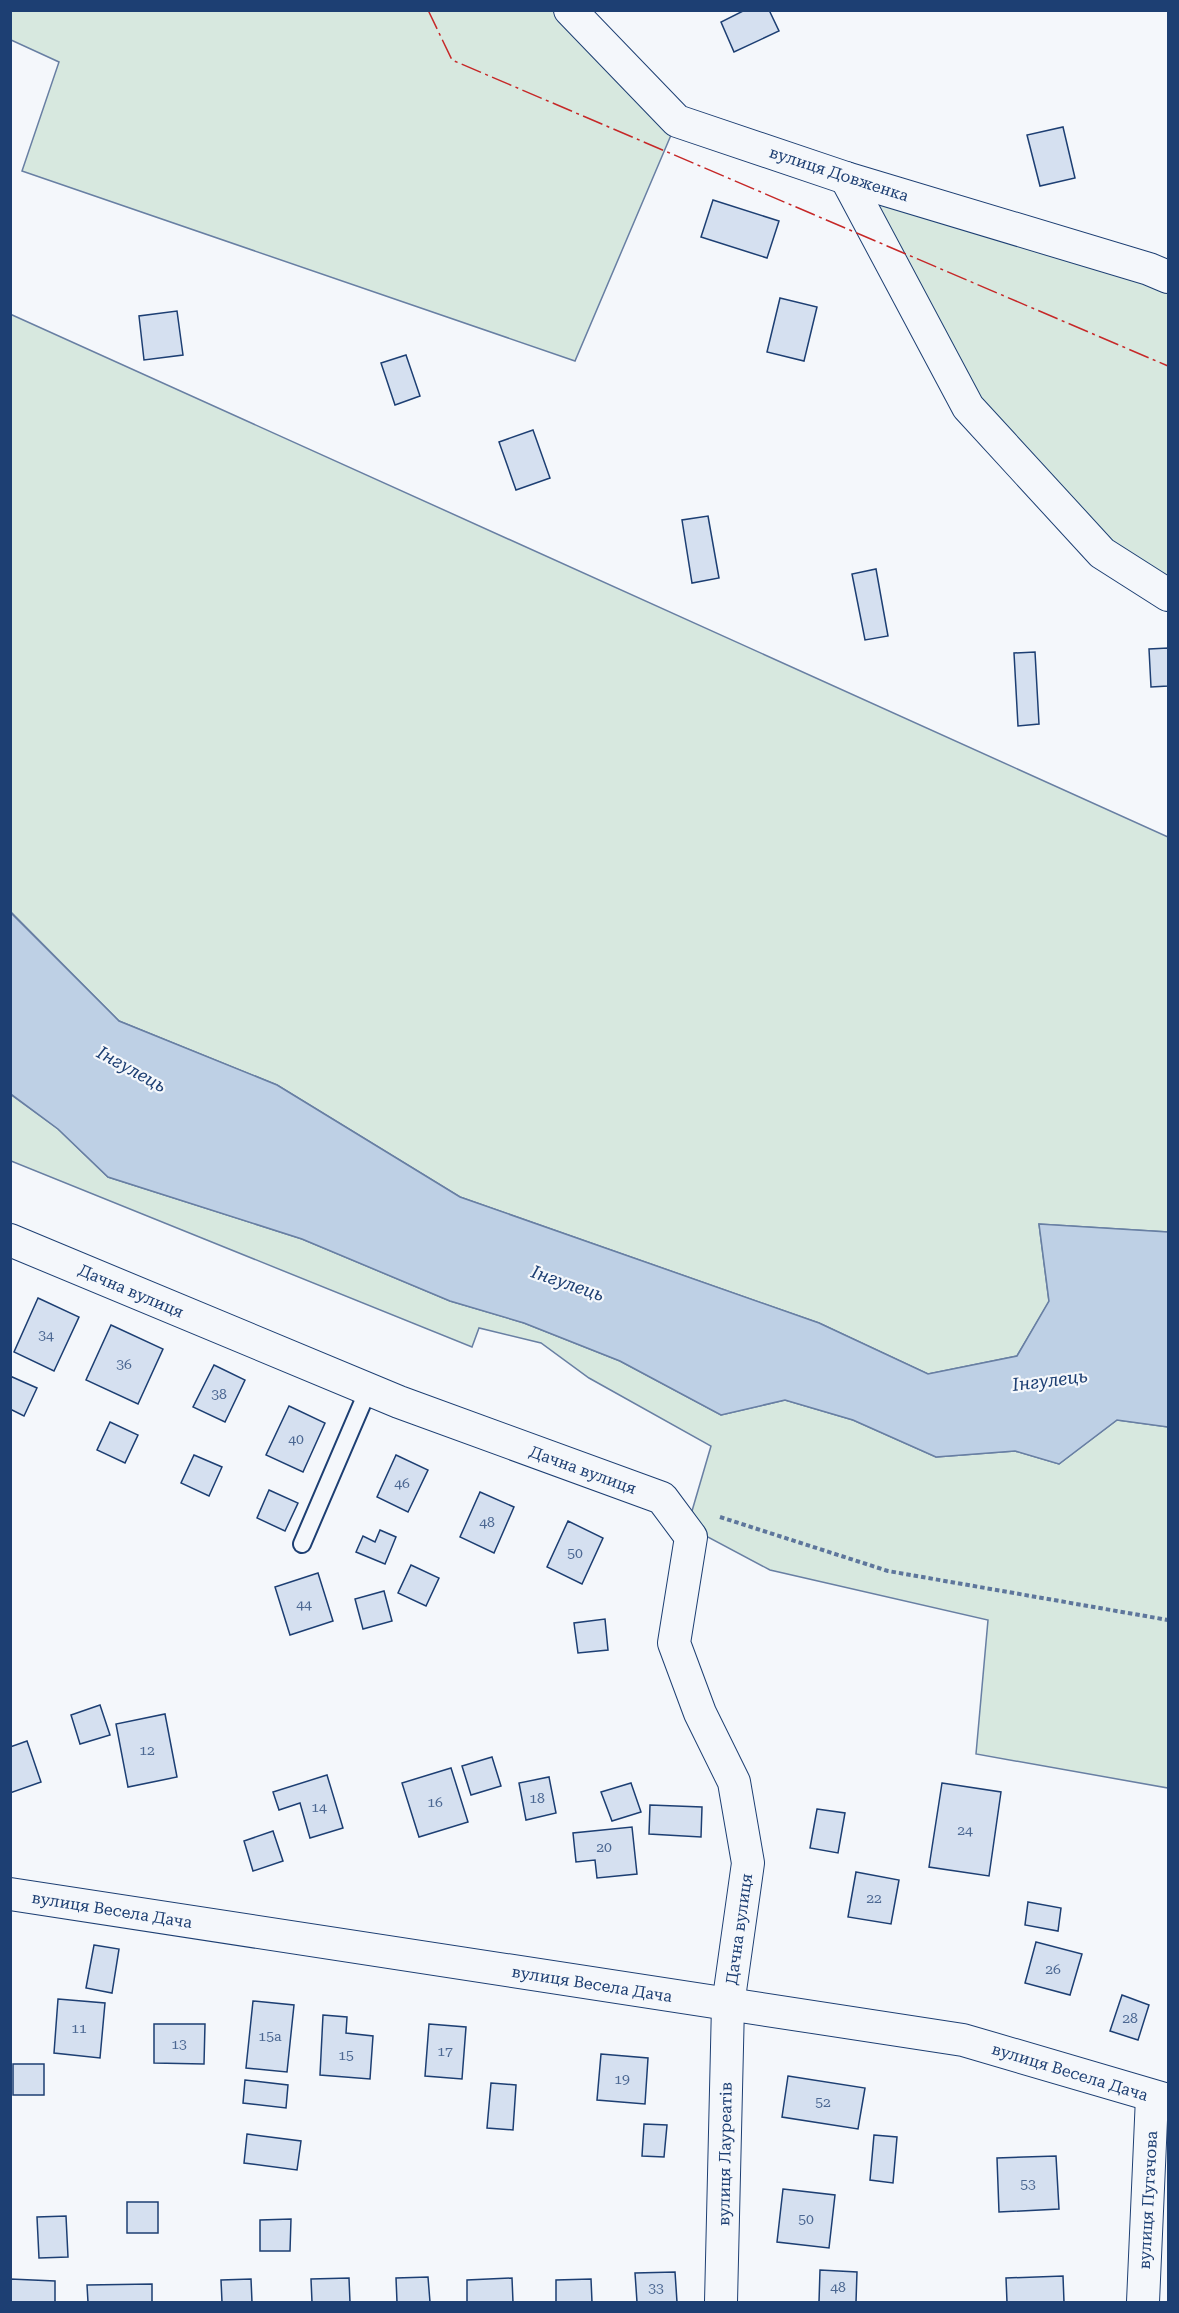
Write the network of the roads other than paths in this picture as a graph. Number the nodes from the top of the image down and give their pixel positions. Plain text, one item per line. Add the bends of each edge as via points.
1 (570, 10) edge
2 (846, 178) junction
3 (1159, 273) edge
4 (1168, 295) edge
5 (1168, 595) edge
6 (10, 1240) edge
7 (368, 1390) junction
8 (302, 1544) dead end
9 (10, 1894) edge
10 (728, 2005) junction
11 (1160, 2098) edge
12 (721, 2302) edge
13 (1143, 2302) edge

1 - 2 street, вулиця Довженка via 677,122
2 - 3 street, вулиця Довженка
2 - 5 street via 968,407 1102,553
3 - 4 street, вулиця Довженка
6 - 7 street, Дачна вулиця
7 - 8 lane
7 - 10 street, Дачна вулиця via 662,1498 691,1537 674,1643 700,1713 734,1782 748,1863
9 - 10 street, вулиця Весела Дача
10 - 11 street, вулиця Весела Дача via 963,2040
10 - 12 street, вулиця Лауреатів
11 - 13 street, вулиця Пугачова

